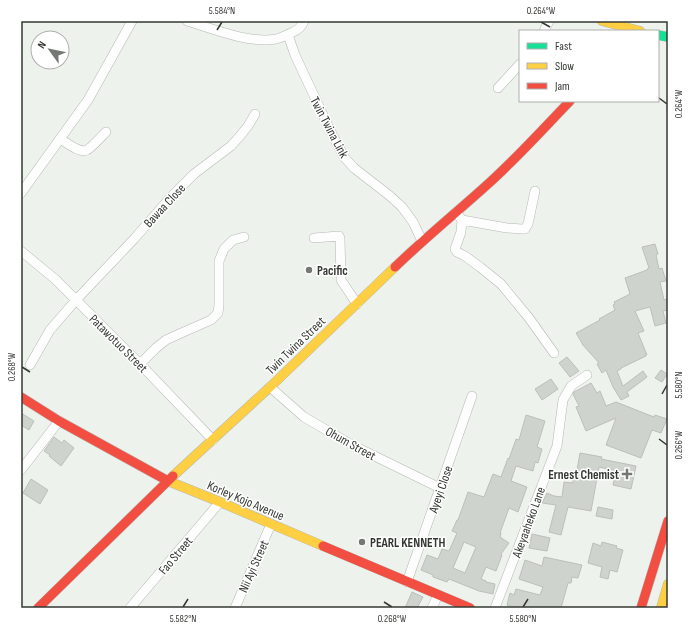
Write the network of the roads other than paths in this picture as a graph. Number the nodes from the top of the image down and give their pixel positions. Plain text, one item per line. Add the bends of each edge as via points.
1 (132, 21) edge
2 (187, 21) edge
3 (304, 21) edge
4 (549, 21) edge
5 (602, 21) edge
6 (544, 30) edge
7 (632, 30) edge
8 (288, 35) junction
9 (519, 65) edge
10 (498, 88) dead end
11 (569, 102) edge
12 (255, 114) dead end
13 (106, 132) dead end
14 (60, 139) junction
15 (535, 191) dead end
16 (21, 193) edge
17 (459, 216) junction
18 (244, 237) dead end
19 (314, 238) dead end
20 (422, 241) junction
21 (21, 251) edge
22 (76, 300) junction
23 (357, 304) junction
24 (554, 353) dead end
25 (140, 364) junction
26 (30, 365) dead end
27 (587, 375) dead end
28 (270, 387) junction
29 (472, 396) dead end
30 (21, 397) edge
31 (59, 421) junction
32 (213, 440) junction
33 (21, 470) edge
34 (168, 481) junction
35 (440, 488) junction
36 (220, 502) junction
37 (668, 521) edge
38 (271, 524) junction
39 (407, 582) junction
40 (668, 584) edge
41 (438, 595) junction
42 (44, 606) edge
43 (130, 608) edge
44 (235, 608) edge
45 (432, 608) edge
46 (470, 608) edge
47 (495, 608) edge
48 (641, 608) edge
49 (660, 608) edge

1 - 14 street via 88,100
2 - 8 street via 251,39 277,39
3 - 8 street via 296,31
4 - 6 street
5 - 7 main road
8 - 20 street, Twin Twina Link via 295,55 344,156 354,168 402,207
9 - 10 street
11 - 17 main road, Twin Twina Street
12 - 22 street, Bawaa Close via 231,146 194,174
13 - 14 street via 87,150 82,151
14 - 16 street
15 - 17 street via 525,229 503,227
17 - 20 main road, Twin Twina Street
17 - 24 street via 461,232 455,249 457,252 501,284
18 - 25 street via 233,240 224,248 219,261 218,313 212,320 166,340
19 - 23 street via 340,238 342,280
20 - 23 main road, Twin Twina Street
21 - 22 street, Patawotuo Street
22 - 25 street, Patawotuo Street
22 - 26 street, Bawaa Close via 50,330
23 - 28 main road, Twin Twina Street
25 - 32 street, Patawotuo Street
27 - 47 street, Akeyaaheko Lane via 571,386 563,400 557,446
28 - 32 main road, Twin Twina Street
28 - 35 street, Ohum Street via 304,417 354,446
29 - 35 street, Ayeyi Close
30 - 31 main road, Korley Kojo Avenue
31 - 33 street
31 - 34 main road, Korley Kojo Avenue
32 - 34 main road, Twin Twina Street
34 - 36 main road, Korley Kojo Avenue
34 - 42 main road, Twin Twina Street
35 - 39 street, Ayeyi Close
36 - 38 main road, Korley Kojo Avenue
36 - 43 street, Fao Street
37 - 48 main road
38 - 39 main road, Korley Kojo Avenue
38 - 44 street, Nii Ayi Street
39 - 41 main road, Korley Kojo Avenue
40 - 49 main road
41 - 45 street
41 - 46 main road, Korley Kojo Avenue

